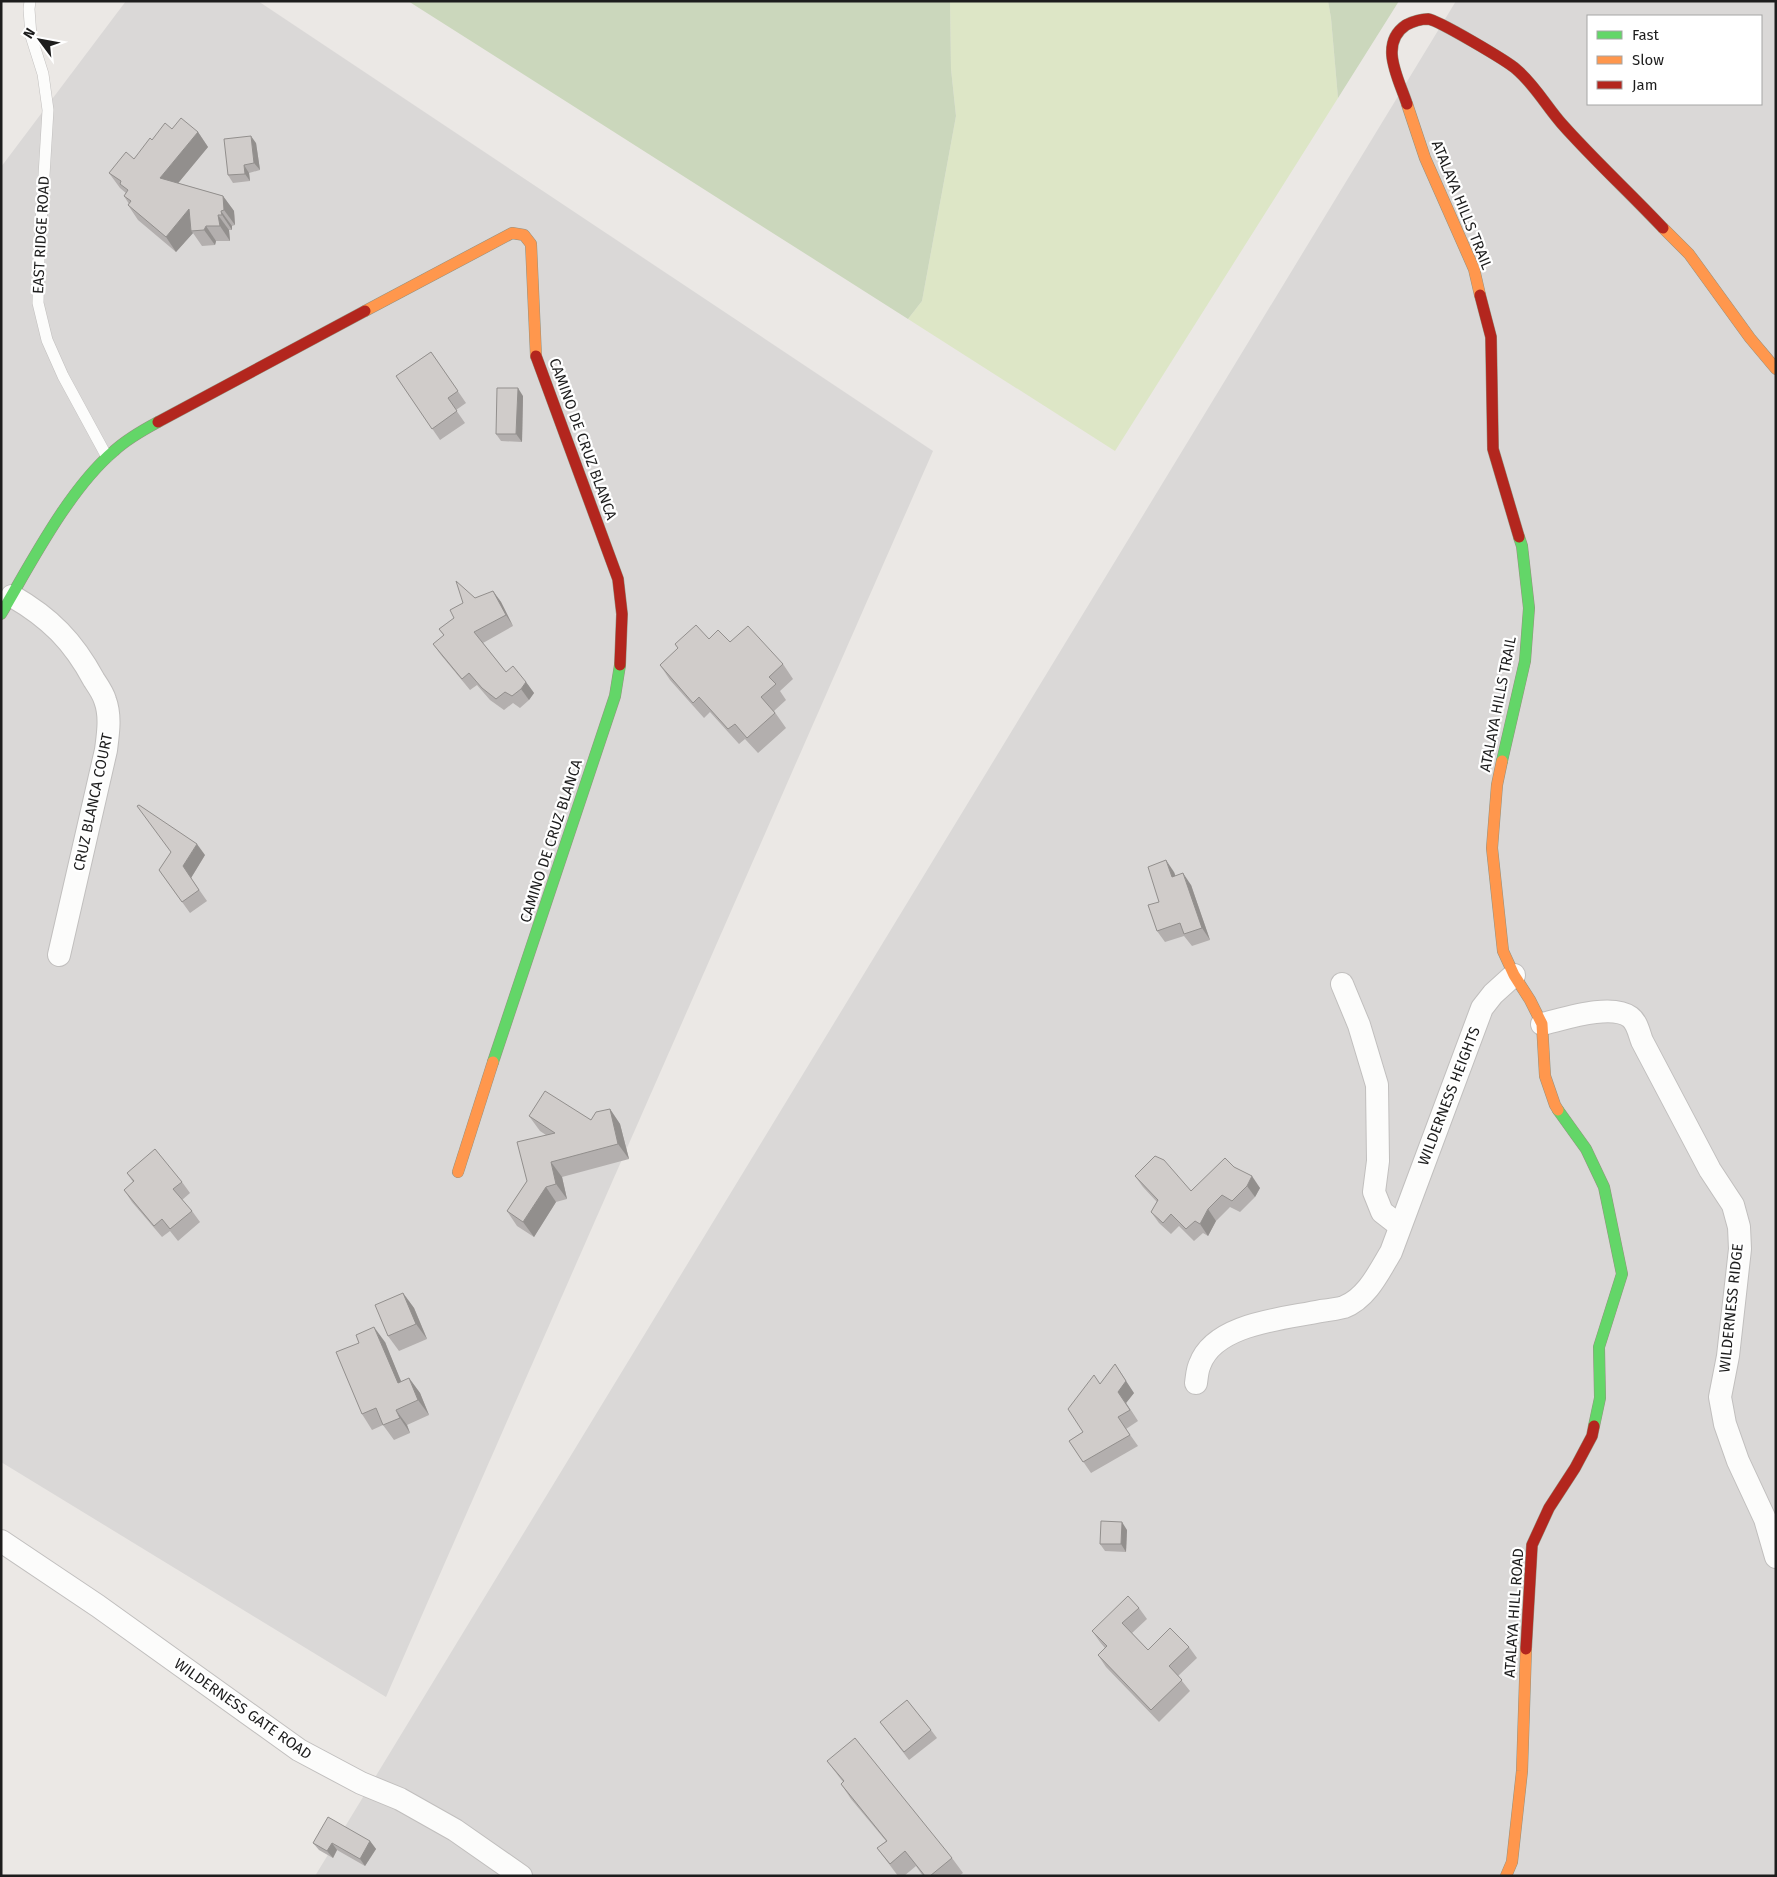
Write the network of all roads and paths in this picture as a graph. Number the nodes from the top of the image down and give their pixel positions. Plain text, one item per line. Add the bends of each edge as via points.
1 (30, 1) edge
2 (1776, 369) edge
3 (107, 457) junction
4 (7, 605) edge
5 (59, 955) dead end
6 (1514, 976) junction
7 (1342, 984) dead end
8 (1542, 1024) junction
9 (458, 1172) dead end
10 (1400, 1226) junction
11 (1196, 1383) dead end
12 (1, 1541) edge
13 (1776, 1557) edge
14 (521, 1876) edge
15 (1506, 1876) edge

1 - 3 lane, EAST RIDGE ROAD via 31,36 43,74 48,110 38,303 47,340 63,376
2 - 6 street, ATALAYA HILLS TRAIL via 1689,254 1562,124 1534,86 1514,68 1428,19 1411,22 1399,30 1392,42 1391,56 1425,158 1474,269 1491,338 1493,449 1522,546 1529,608 1525,661 1497,786 1492,848 1503,951
3 - 4 street, CAMINO DE CRUZ BLANCA via 72,501
3 - 9 street, CAMINO DE CRUZ BLANCA via 139,432 489,244 512,233 524,235 531,244 536,355 618,579 622,614 621,657 615,696
4 - 5 street, CRUZ BLANCA COURT via 37,611 59,629 86,665 106,701 109,727 106,750
6 - 8 street, ATALAYA HILL ROAD
6 - 10 street, WILDERNESS HEIGHTS via 1482,1008
7 - 10 street via 1359,1025 1377,1085 1378,1161 1374,1192 1382,1212
8 - 13 street, WILDERNESS RIDGE via 1610,1012 1631,1017 1710,1170 1733,1205 1740,1249 1720,1397 1725,1424 1765,1519
8 - 15 street, ATALAYA HILL ROAD via 1545,1076 1555,1105 1586,1149 1604,1187 1622,1274 1599,1347 1600,1398 1592,1436 1549,1508 1532,1545 1522,1771 1512,1862
10 - 11 street, WILDERNESS HEIGHTS via 1391,1252 1361,1295 1345,1306 1254,1325 1216,1341 1200,1363
12 - 14 street, WILDERNESS GATE ROAD via 299,1750 455,1830

